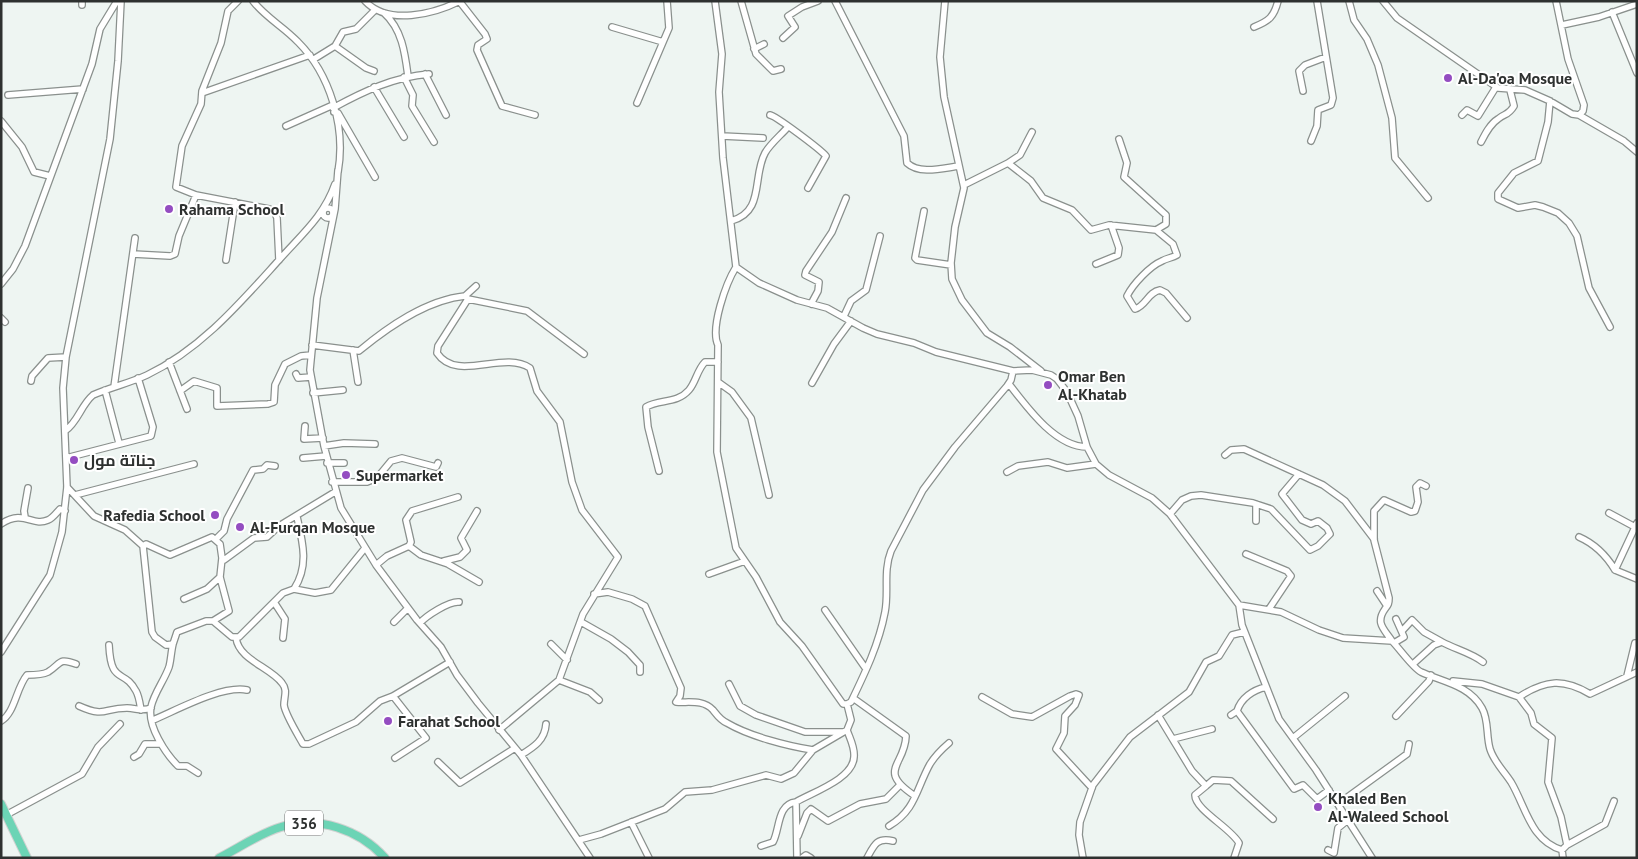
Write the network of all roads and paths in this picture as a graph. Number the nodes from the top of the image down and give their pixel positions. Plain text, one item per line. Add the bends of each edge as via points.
1 (119, 1) edge
2 (238, 1) edge
3 (253, 1) edge
4 (365, 1) edge
5 (460, 1) edge
6 (667, 1) edge
7 (715, 1) edge
8 (741, 1) edge
9 (818, 1) edge
10 (835, 1) edge
11 (945, 1) edge
12 (1278, 1) edge
13 (1317, 1) edge
14 (1349, 1) edge
15 (1383, 1) edge
16 (1556, 1) edge
17 (1637, 4) edge
18 (375, 10) junction
19 (1612, 12) junction
20 (384, 13) junction
21 (1562, 24) junction
22 (612, 27) dead end
23 (1254, 27) dead end
24 (783, 38) dead end
25 (663, 42) junction
26 (764, 44) dead end
27 (335, 46) junction
28 (754, 49) junction
29 (312, 57) junction
30 (1326, 57) junction
31 (781, 69) dead end
32 (374, 71) dead end
33 (1637, 73) edge
34 (406, 76) junction
35 (1496, 86) junction
36 (374, 87) junction
37 (83, 89) junction
38 (1510, 90) junction
39 (1303, 91) dead end
40 (202, 93) junction
41 (8, 94) dead end
42 (1550, 101) junction
43 (637, 103) dead end
44 (333, 108) junction
45 (446, 115) dead end
46 (534, 115) dead end
47 (770, 115) dead end
48 (1462, 115) dead end
49 (1579, 115) junction
50 (1, 121) edge
51 (286, 126) dead end
52 (788, 127) junction
53 (1032, 132) dead end
54 (722, 136) junction
55 (404, 137) dead end
56 (763, 138) dead end
57 (1119, 139) dead end
58 (434, 142) dead end
59 (1311, 142) dead end
60 (1481, 142) dead end
61 (1637, 152) edge
62 (1008, 164) junction
63 (959, 166) junction
64 (338, 170) junction
65 (50, 176) junction
66 (375, 178) dead end
67 (964, 185) junction
68 (808, 188) dead end
69 (196, 195) junction
70 (846, 198) dead end
71 (1428, 198) dead end
72 (235, 202) junction
73 (324, 210) junction
74 (924, 211) dead end
75 (334, 214) junction
76 (324, 219) junction
77 (731, 221) junction
78 (330, 225) junction
79 (1111, 225) junction
80 (311, 227) junction
81 (1156, 230) junction
82 (880, 236) dead end
83 (135, 238) dead end
84 (133, 254) junction
85 (226, 260) dead end
86 (279, 260) junction
87 (1096, 264) dead end
88 (951, 265) junction
89 (736, 267) junction
90 (1, 284) edge
91 (476, 286) dead end
92 (466, 298) junction
93 (812, 304) junction
94 (844, 316) junction
95 (1187, 318) dead end
96 (851, 321) junction
97 (1610, 327) dead end
98 (312, 345) junction
99 (353, 350) junction
100 (584, 354) dead end
101 (311, 355) junction
102 (66, 357) junction
103 (1025, 358) junction
104 (169, 362) junction
105 (718, 362) junction
106 (1015, 371) junction
107 (1043, 372) junction
108 (296, 374) dead end
109 (311, 377) junction
110 (138, 378) junction
111 (31, 381) dead end
112 (358, 382) dead end
113 (718, 382) junction
114 (812, 383) dead end
115 (1008, 384) junction
116 (114, 387) junction
117 (105, 390) junction
118 (343, 390) dead end
119 (180, 391) junction
120 (313, 393) junction
121 (186, 409) dead end
122 (305, 426) dead end
123 (65, 431) junction
124 (323, 438) junction
125 (119, 443) junction
126 (374, 444) dead end
127 (324, 446) junction
128 (1087, 447) junction
129 (1225, 455) dead end
130 (66, 458) junction
131 (303, 458) dead end
132 (327, 460) junction
133 (344, 463) dead end
134 (438, 463) dead end
135 (194, 464) dead end
136 (1096, 464) junction
137 (275, 466) dead end
138 (659, 471) dead end
139 (1007, 472) dead end
140 (1299, 474) junction
141 (332, 482) junction
142 (1426, 486) dead end
143 (67, 487) junction
144 (28, 488) dead end
145 (335, 492) junction
146 (769, 494) dead end
147 (77, 497) junction
148 (458, 497) dead end
149 (1256, 504) junction
150 (65, 508) junction
151 (477, 511) dead end
152 (1609, 513) dead end
153 (1170, 514) junction
154 (25, 517) junction
155 (297, 517) junction
156 (1256, 521) dead end
157 (2, 524) edge
158 (1636, 525) edge
159 (1579, 536) dead end
160 (216, 539) junction
161 (1374, 540) junction
162 (143, 546) junction
163 (409, 546) junction
164 (365, 548) junction
165 (1246, 554) dead end
166 (222, 558) junction
167 (745, 561) junction
168 (442, 562) junction
169 (376, 564) junction
170 (1615, 570) junction
171 (708, 574) dead end
172 (220, 577) junction
173 (1637, 579) edge
174 (479, 582) dead end
175 (294, 589) junction
176 (1377, 591) dead end
177 (594, 594) junction
178 (184, 599) dead end
179 (274, 602) junction
180 (459, 602) dead end
181 (1239, 604) junction
182 (1387, 606) junction
183 (408, 608) junction
184 (1269, 609) junction
185 (825, 610) dead end
186 (1396, 619) dead end
187 (213, 621) junction
188 (394, 622) dead end
189 (581, 622) junction
190 (420, 624) junction
191 (1402, 631) junction
192 (1244, 632) junction
193 (236, 638) junction
194 (283, 638) dead end
195 (1393, 642) junction
196 (1442, 642) junction
197 (173, 644) junction
198 (551, 644) dead end
199 (1635, 644) dead end
200 (109, 646) dead end
201 (1, 652) edge
202 (567, 660) junction
203 (450, 662) junction
204 (1484, 662) dead end
205 (76, 664) dead end
206 (1413, 664) junction
207 (866, 668) junction
208 (640, 672) dead end
209 (1637, 672) edge
210 (1431, 675) junction
211 (1627, 676) junction
212 (559, 680) junction
213 (1446, 680) junction
214 (729, 684) dead end
215 (1266, 687) junction
216 (247, 690) dead end
217 (393, 696) junction
218 (1345, 696) dead end
219 (982, 697) dead end
220 (1519, 697) junction
221 (853, 698) junction
222 (599, 700) dead end
223 (847, 704) junction
224 (78, 706) dead end
225 (151, 708) junction
226 (141, 710) junction
227 (1237, 711) junction
228 (1158, 714) junction
229 (1230, 715) dead end
230 (1396, 716) dead end
231 (153, 720) junction
232 (1, 721) edge
233 (120, 724) dead end
234 (546, 724) dead end
235 (1212, 729) dead end
236 (499, 730) junction
237 (846, 731) junction
238 (1292, 738) junction
239 (1173, 739) junction
240 (949, 743) dead end
241 (161, 744) junction
242 (1409, 744) dead end
243 (515, 748) junction
244 (812, 750) junction
245 (521, 755) junction
246 (134, 757) dead end
247 (395, 758) dead end
248 (438, 762) dead end
249 (198, 773) dead end
250 (900, 786) junction
251 (1206, 786) junction
252 (1092, 788) junction
253 (1329, 790) junction
254 (916, 796) junction
255 (1614, 801) dead end
256 (796, 802) junction
257 (1, 804) edge
258 (1338, 804) junction
259 (6, 815) junction
260 (1272, 819) dead end
261 (1349, 819) junction
262 (631, 822) junction
263 (889, 826) dead end
264 (579, 840) junction
265 (796, 840) junction
266 (893, 841) dead end
267 (1567, 845) junction
268 (761, 846) dead end
269 (1328, 850) dead end
270 (1562, 850) junction
271 (27, 858) edge
272 (219, 858) edge
273 (385, 858) edge
274 (590, 858) edge
275 (649, 858) edge
276 (797, 858) edge
277 (802, 858) edge
278 (811, 858) edge
279 (867, 858) edge
280 (1083, 858) edge
281 (1234, 858) edge
282 (1372, 858) edge
283 (1563, 858) edge

1 - 37 street via 100,29
1 - 102 street via 110,139
2 - 40 street via 228,11 221,43
3 - 29 street
4 - 18 street
5 - 20 street via 433,12
5 - 46 street via 485,34 486,40 478,45 477,50 502,106
6 - 25 street via 670,23
7 - 54 street via 722,54 719,92
8 - 28 street
9 - 24 street via 788,16 795,27
10 - 63 street via 904,136 906,163 926,170
11 - 63 street via 940,57 944,97
12 - 23 street via 1268,22
13 - 30 street
14 - 71 street via 1354,20 1367,38 1378,65 1392,118 1394,158
15 - 35 street via 1397,18
16 - 21 street
17 - 19 street
18 - 20 street
18 - 27 street via 356,29 343,32
19 - 21 street
19 - 33 street
20 - 34 street via 399,33 406,58
21 - 49 street via 1568,59 1584,105 1584,111
22 - 25 street
25 - 43 street
26 - 28 street
27 - 29 street
27 - 32 street
28 - 31 street via 773,72
29 - 40 street
29 - 44 street via 326,81
30 - 39 street via 1299,71
30 - 59 street via 1333,102 1318,110
34 - 36 street
34 - 45 street via 427,74
34 - 58 street via 414,95 412,106
35 - 38 street
35 - 48 street via 1478,116 1467,110
36 - 44 street
36 - 55 street
37 - 41 street
37 - 65 street
38 - 42 street via 1525,90
38 - 60 street via 1514,106 1507,116 1498,118 1486,131
40 - 69 street via 201,104 182,146 176,183 176,187
42 - 49 street
42 - 97 street via 1538,161 1514,173 1498,193 1498,200 1518,208 1543,207 1558,213 1569,223 1577,236 1589,288
44 - 51 street
44 - 64 street via 341,152
44 - 66 street
47 - 52 street
49 - 61 street
50 - 65 street via 22,147 34,172
52 - 68 street via 826,156
52 - 77 street via 765,152 753,203 739,219
53 - 62 street via 1020,155
54 - 56 street
54 - 77 street
57 - 81 street via 1127,163 1124,178 1166,215 1166,224
62 - 67 street
62 - 79 street via 1031,181 1043,198 1072,210 1086,228 1091,230
63 - 67 street
64 - 73 street
64 - 75 street
65 - 90 street via 25,246
67 - 88 street
69 - 72 street
69 - 84 street via 175,254
70 - 93 street via 832,232 806,271 805,275 819,282 820,286
72 - 85 street
72 - 86 street via 274,212
73 - 75 street via 330,208
73 - 76 street
73 - 80 street
74 - 88 street via 915,258
75 - 76 street
75 - 78 street
76 - 78 street
76 - 80 street
77 - 89 street
78 - 98 street
79 - 81 street
79 - 87 street via 1119,248 1118,255
80 - 86 street
81 - 95 street via 1173,244 1177,255 1152,268 1130,290 1129,302 1135,309 1140,308 1150,295 1160,290
82 - 94 street via 866,290 851,301
83 - 84 street
84 - 116 street
86 - 104 street via 232,312
88 - 103 street via 956,289 976,321 987,333
89 - 93 street via 759,283
89 - 105 street via 725,290 715,332
91 - 92 street
92 - 99 street via 438,301 386,330 359,352
92 - 100 street via 527,311
92 - 177 street via 437,353 448,363 458,366 499,363 530,368 537,391 560,422 572,482 582,510 618,557
93 - 94 street
94 - 96 street
96 - 106 street via 870,331 936,352
96 - 114 street
98 - 99 street
98 - 101 street
99 - 112 street
101 - 109 street
101 - 119 street via 285,364 275,384 274,402 268,404 217,406 217,388 194,381
102 - 111 street via 48,358
102 - 123 street via 63,388
103 - 106 street via 1026,363
103 - 107 street
104 - 110 street
104 - 119 street
105 - 113 street
105 - 138 street via 705,362 684,395 646,407
106 - 107 street
106 - 115 street
107 - 128 street via 1057,380 1067,392
108 - 109 street via 298,378
109 - 120 street
110 - 116 street
110 - 125 street via 153,432 151,436
113 - 146 street via 732,392 751,418
113 - 167 street via 720,468 736,548
115 - 128 street via 1035,417 1055,435
115 - 207 street via 923,490 891,551 887,561 886,610 878,641
116 - 117 street
117 - 123 street via 87,400 74,423
117 - 125 street
118 - 120 street
119 - 121 street
120 - 124 street
122 - 124 street via 304,439
123 - 130 street
124 - 127 street
125 - 130 street
126 - 127 street
127 - 132 street
128 - 136 street
129 - 140 street via 1231,450 1244,449
130 - 143 street
131 - 132 street
132 - 133 street
132 - 141 street
134 - 141 street via 436,467 402,458 391,461 377,478 367,482
135 - 147 street
136 - 139 street via 1067,468 1048,462 1018,466
136 - 153 street via 1152,498
137 - 160 street via 253,470 224,531
140 - 149 street via 1282,494 1302,520 1311,524 1318,521 1327,528 1330,534 1318,546 1310,550 1271,509
140 - 161 street via 1323,485 1345,502 1365,524
141 - 145 street
142 - 161 street via 1420,483 1416,487 1418,502 1415,511 1382,500 1374,511
143 - 147 street
143 - 150 street
144 - 154 street
145 - 155 street
145 - 164 street via 345,516
147 - 150 street via 70,497
147 - 162 street via 94,516 125,530
148 - 163 street via 412,511 406,520
149 - 153 street via 1191,496 1182,500
149 - 156 street
150 - 154 street via 49,520
150 - 201 street via 50,575
151 - 168 street via 461,538 467,550 460,557
152 - 158 street
153 - 181 street
154 - 157 street via 11,518
155 - 166 street via 278,526 266,537 254,538 228,558
155 - 175 street via 305,560 301,578
158 - 170 street
159 - 170 street via 1607,557
160 - 162 street via 212,537 170,555 146,544
160 - 166 street
161 - 182 street via 1389,598
162 - 197 street via 152,632 166,645
163 - 168 street via 421,555
163 - 169 street
164 - 169 street
164 - 175 street via 331,590 315,593
165 - 184 street via 1287,571 1291,576
166 - 172 street
167 - 171 street
167 - 223 street via 780,622 802,646 834,694
168 - 174 street
169 - 183 street
170 - 173 street
172 - 178 street via 207,589
172 - 187 street via 229,611
175 - 179 street via 283,593
176 - 182 street
177 - 189 street
177 - 244 street via 608,592 645,606 681,688 676,702 702,704 712,708 716,716 727,723
179 - 193 street
179 - 194 street via 285,619
180 - 190 street via 447,604
181 - 184 street
181 - 192 street
182 - 195 street via 1380,625
183 - 188 street
183 - 190 street
184 - 195 street via 1343,638
185 - 207 street
186 - 191 street
187 - 193 street
187 - 197 street via 181,629
189 - 202 street
189 - 208 street via 628,652 640,665
190 - 203 street
191 - 195 street via 1404,637
191 - 196 street via 1412,620 1424,632
192 - 215 street
192 - 228 street via 1232,635 1219,656 1206,662 1188,692
193 - 217 street via 236,645 281,682 286,690 284,707 303,744 356,722 380,701
195 - 206 street
196 - 204 street
196 - 206 street
197 - 225 street via 169,667
198 - 202 street
199 - 211 street
200 - 226 street via 110,664 116,674 136,690
202 - 212 street
203 - 217 street
203 - 236 street
205 - 232 street via 60,661 46,673 27,675 8,718
206 - 210 street via 1419,671
207 - 221 street
209 - 211 street
210 - 213 street
210 - 230 street
211 - 220 street via 1590,694 1566,683 1543,683
212 - 222 street via 590,692
212 - 236 street
213 - 220 street via 1482,684
213 - 270 street via 1456,684 1480,706 1485,714 1490,749 1523,809 1547,844
214 - 237 street via 740,706 756,715 805,732
215 - 227 street via 1248,696 1239,704
215 - 238 street via 1279,719
216 - 231 street via 239,688 226,692
217 - 247 street via 426,738
218 - 238 street
219 - 252 street via 1012,714 1032,717 1070,696 1079,696 1066,716 1064,733 1056,749
220 - 267 street via 1531,713 1534,724 1552,738 1548,782
221 - 223 street
221 - 250 street via 906,736 894,771
223 - 237 street via 850,720
224 - 226 street via 94,713 121,708
225 - 226 street
225 - 231 street
227 - 229 street
227 - 253 street via 1294,789 1303,785 1317,799
228 - 239 street
228 - 252 street via 1130,737
231 - 241 street
233 - 259 street via 98,747 82,774
234 - 245 street via 545,733 535,746
235 - 239 street
236 - 243 street
237 - 244 street
237 - 256 street via 854,747 854,759 849,769 834,782
238 - 253 street
239 - 251 street via 1192,771
240 - 254 street via 931,762
241 - 246 street via 145,744
241 - 249 street via 178,769 187,766
242 - 258 street via 1407,754
243 - 245 street
243 - 248 street via 460,783
244 - 262 street via 794,773 781,779 766,775 712,790 685,792 665,809
245 - 264 street
250 - 254 street
250 - 265 street via 886,799 860,804 828,821 811,809
251 - 260 street via 1213,780 1231,781
251 - 281 street via 1195,795 1195,800 1237,838 1240,843
252 - 280 street via 1080,822
253 - 258 street
254 - 263 street via 903,818
255 - 267 street via 1604,824
256 - 265 street
256 - 268 street via 780,816 773,842
257 - 259 main road
258 - 261 street
259 - 271 main road
261 - 269 street via 1338,828 1334,853
261 - 282 street
262 - 264 street
262 - 275 street
264 - 274 street
265 - 276 street
266 - 279 street via 876,842
267 - 270 street
270 - 283 street
272 - 273 main road, 356 via 281,826 309,822 355,833 371,843
277 - 278 street via 806,855

